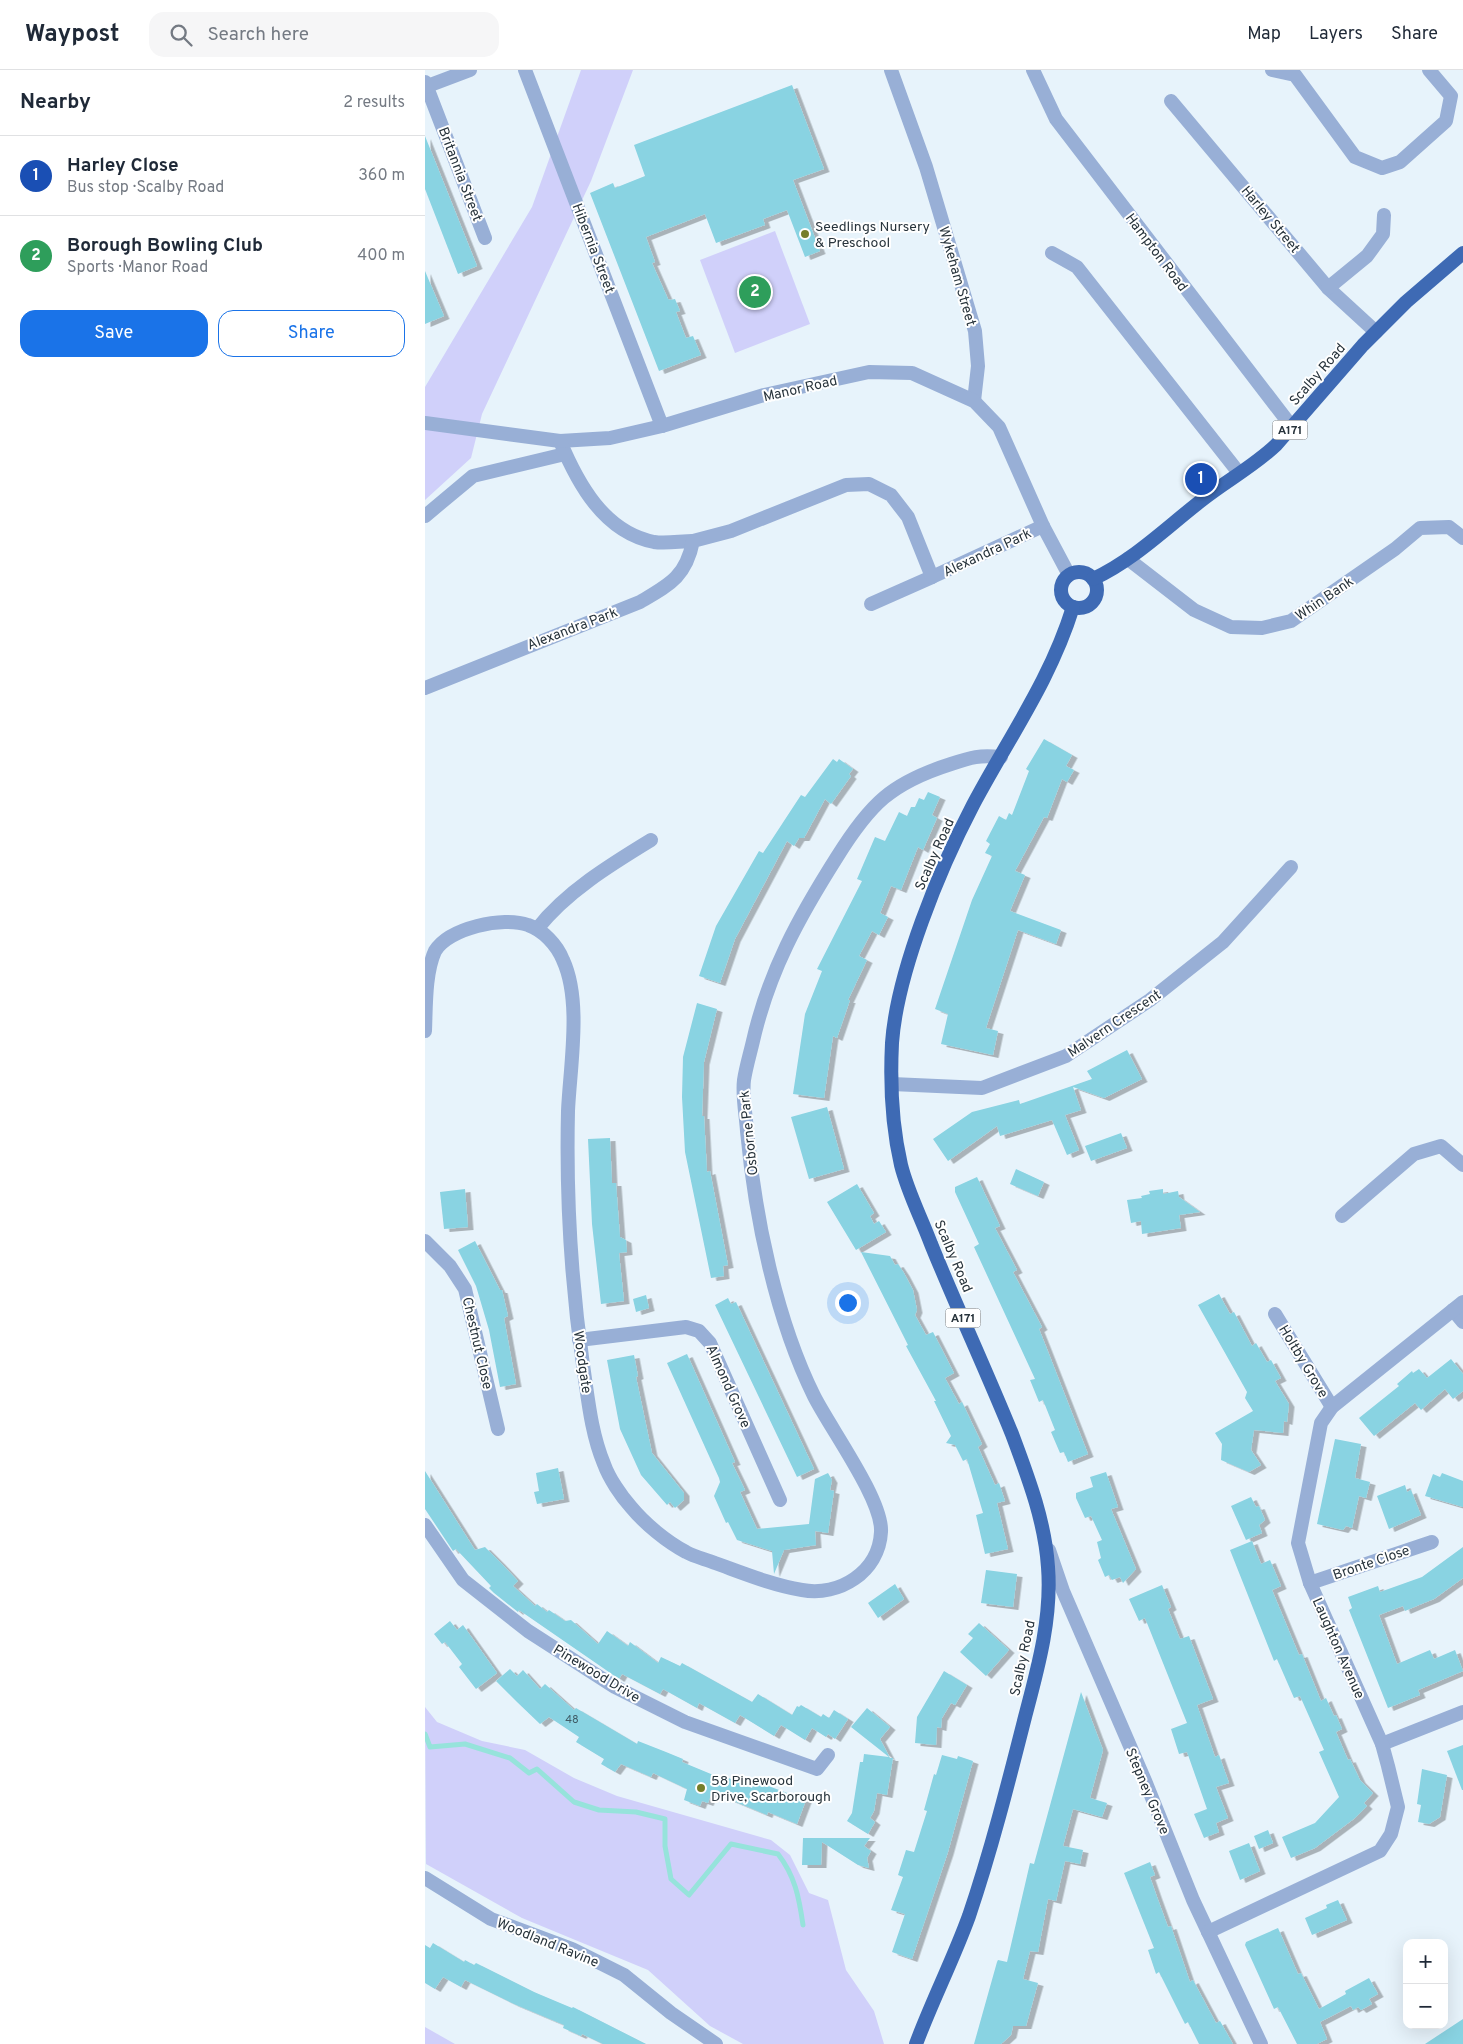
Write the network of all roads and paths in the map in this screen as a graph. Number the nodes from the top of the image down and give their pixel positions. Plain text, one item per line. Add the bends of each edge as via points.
1 (470, 70) edge
2 (525, 70) edge
3 (891, 70) edge
4 (1033, 70) edge
5 (1272, 70) edge
6 (1429, 70) edge
7 (426, 85) edge
8 (1171, 101) dead end
9 (1384, 215) dead end
10 (485, 238) dead end
11 (1051, 253) dead end
12 (1461, 260) edge
13 (1328, 288) junction
14 (1376, 332) junction
15 (974, 401) junction
16 (425, 423) edge
17 (662, 426) junction
18 (1292, 427) junction
19 (563, 448) junction
20 (1239, 473) junction
21 (425, 516) edge
22 (1043, 526) junction
23 (1463, 538) edge
24 (693, 541) junction
25 (1128, 559) junction
26 (1069, 575) junction
27 (932, 577) junction
28 (1093, 579) junction
29 (871, 604) dead end
30 (1073, 607) junction
31 (425, 688) edge
32 (1001, 757) junction
33 (651, 840) dead end
34 (1291, 867) dead end
35 (537, 930) junction
36 (425, 1031) edge
37 (892, 1084) junction
38 (1463, 1165) edge
39 (1342, 1216) dead end
40 (425, 1241) edge
41 (1458, 1306) edge
42 (1275, 1314) dead end
43 (1463, 1322) edge
44 (579, 1340) junction
45 (1332, 1408) junction
46 (498, 1429) dead end
47 (780, 1500) dead end
48 (425, 1525) edge
49 (1043, 1535) junction
50 (1431, 1542) dead end
51 (878, 1547) joint
52 (1310, 1583) junction
53 (1463, 1712) edge
54 (1382, 1744) junction
55 (828, 1754) dead end
56 (425, 1878) edge
57 (1208, 1932) junction
58 (716, 2044) edge
59 (916, 2044) edge
60 (1261, 2044) edge

1 - 7 street
2 - 17 street, Hibernia Street
3 - 15 street, Wykeham Street via 926,167 975,331 978,366
4 - 18 street, Hampton Road via 1056,119
5 - 6 street via 1295,75 1355,156 1381,168 1400,162 1446,121 1451,96
7 - 10 street, Britannia Street
8 - 13 street, Harley Street
9 - 13 street via 1383,234 1367,256
11 - 20 street via 1077,267
12 - 14 highway, Scalby Road / A171 via 1406,302
13 - 14 street, Harley Street
14 - 18 highway, Scalby Road / A171
15 - 17 street, Manor Road via 912,373 869,372 764,395
15 - 22 street, Manor Road via 999,427
16 - 19 street, Manor Road via 467,428
17 - 19 street, Manor Road
18 - 20 highway, Scalby Road / A171 via 1263,457
19 - 21 street via 473,476
19 - 24 street, Alexandra Park via 575,477 597,508 623,531 655,542
20 - 25 highway, Scalby Road / A171
22 - 26 street, Manor Road
22 - 27 street, Alexandra Park
23 - 25 street, Whin Bank via 1449,527 1421,528 1395,550 1291,621 1262,628 1231,627 1194,610
24 - 27 street, Alexandra Park via 731,532 846,485 869,484 891,495 908,517
24 - 31 street, Alexandra Park via 690,558 673,583 640,602
25 - 28 highway, Scalby Road / A171
26 - 28 highway via 1082,572
26 - 30 highway via 1061,592
27 - 29 street, Alexandra Park
28 - 30 highway via 1097,591 1092,602 1081,608
30 - 32 highway, Scalby Road / A171 via 1061,645
32 - 37 highway, Scalby Road / A171 via 973,806 924,919 896,1010
32 - 51 street, Osborne Park via 980,755 916,776 893,788 873,805 842,848 781,953 766,990 743,1084 750,1163 782,1317 813,1395 859,1472 876,1508 882,1529
33 - 35 street via 566,898
34 - 37 street, Malvern Crescent via 1223,942 1150,1000 1066,1056 982,1088
35 - 36 street via 514,922 489,924 463,931 437,947 429,967
35 - 44 street, Woodgate via 562,957 572,1001 567,1188
37 - 49 highway, Scalby Road / A171 via 896,1142 909,1191 993,1385 1030,1480
38 - 39 street via 1441,1146 1414,1154
40 - 46 street, Chestnut Close via 450,1266 465,1289
41 - 43 street
41 - 45 street, Laughton Avenue
42 - 45 street, Holtby Grove
44 - 47 street, Almond Grove via 678,1327 693,1328 703,1334 710,1343
44 - 51 street, Woodgate via 591,1421 605,1468 629,1506 686,1552 769,1583 819,1592 853,1580 872,1562
45 - 52 street, Laughton Avenue via 1321,1423 1298,1543
48 - 55 street, Pinewood Drive via 463,1580 528,1631 615,1687 685,1722 817,1770
49 - 57 street, Stepney Grove via 1063,1591
49 - 59 highway, Scalby Road / A171 via 1049,1596 1038,1669 999,1818 969,1916
50 - 52 street, Bronte Close
52 - 54 street, Laughton Avenue
53 - 54 street
54 - 57 street, Laughton Avenue via 1398,1807 1391,1834 1380,1851
56 - 58 street, Woodland Ravine via 491,1918 572,1949 624,1975
57 - 60 street, Stepney Grove

